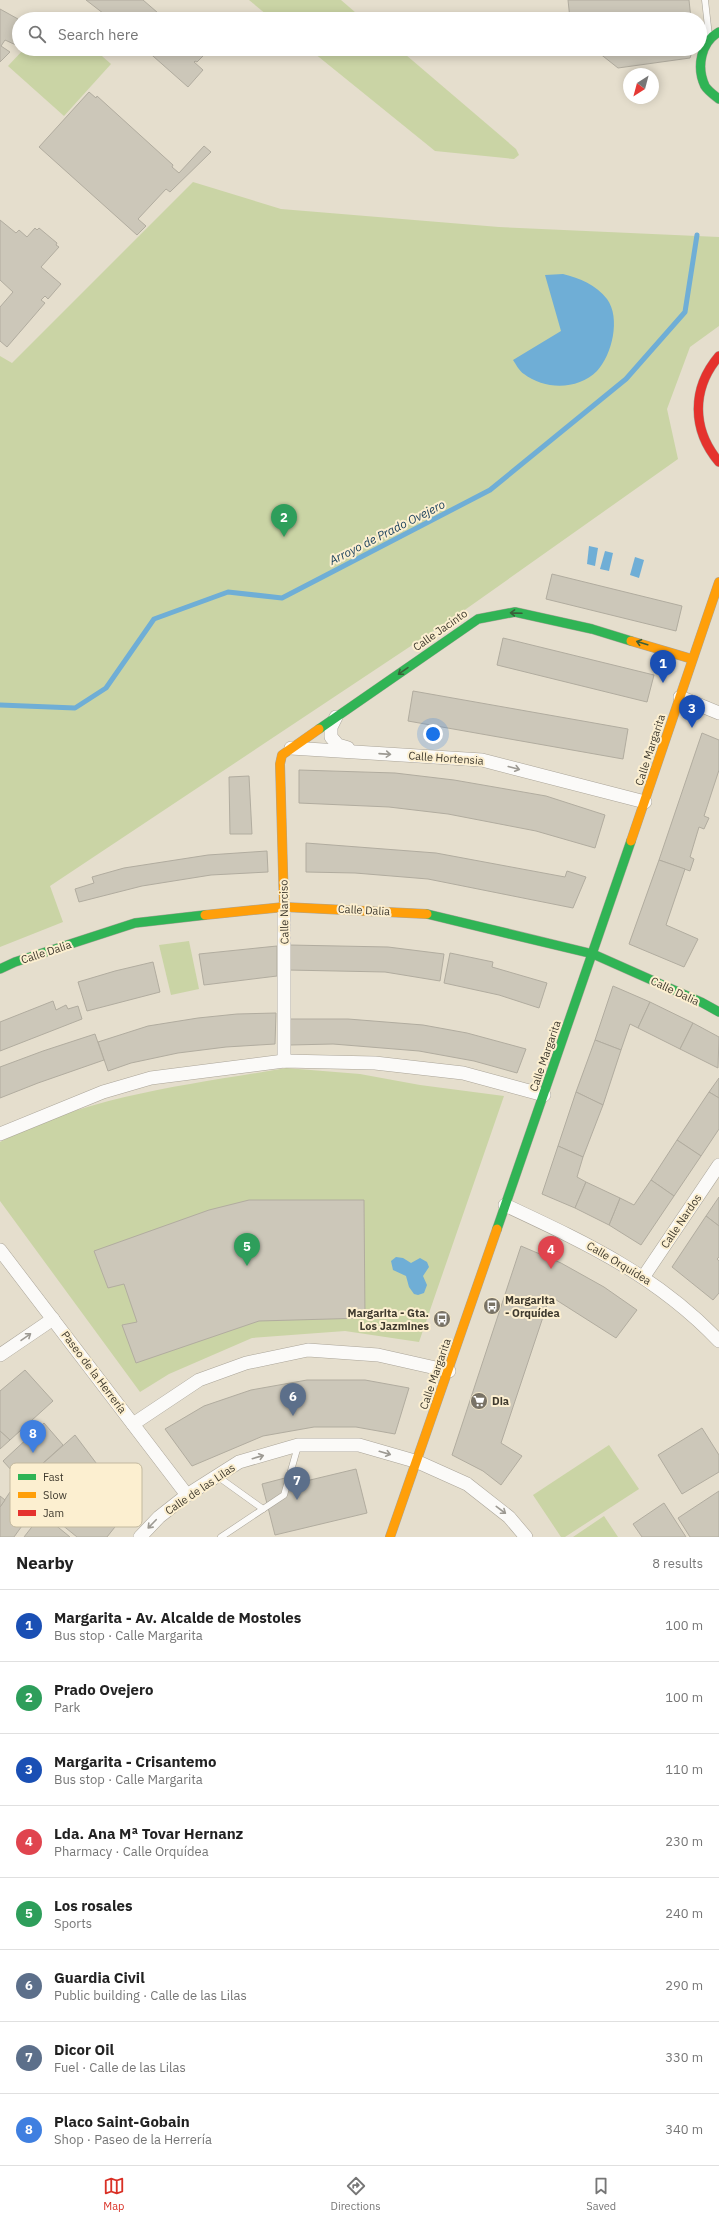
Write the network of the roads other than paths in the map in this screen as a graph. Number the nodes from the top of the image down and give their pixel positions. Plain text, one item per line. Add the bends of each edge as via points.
1 (705, 0) edge
2 (706, 12) edge
3 (707, 16) edge
4 (719, 32) edge
5 (710, 41) junction
6 (707, 44) edge
7 (702, 56) edge
8 (719, 99) edge
9 (719, 356) edge
10 (719, 462) edge
11 (719, 582) edge
12 (692, 659) junction
13 (680, 697) junction
14 (719, 713) edge
15 (337, 716) junction
16 (290, 748) junction
17 (367, 753) junction
18 (280, 764) joint
19 (645, 802) junction
20 (284, 907) junction
21 (593, 954) junction
22 (0, 969) edge
23 (719, 1012) edge
24 (284, 1061) junction
25 (544, 1095) junction
26 (0, 1134) edge
27 (719, 1165) edge
28 (505, 1205) junction
29 (0, 1250) edge
30 (644, 1276) junction
31 (52, 1319) junction
32 (719, 1341) edge
33 (0, 1355) edge
34 (449, 1371) junction
35 (133, 1424) junction
36 (298, 1445) junction
37 (418, 1462) junction
38 (217, 1476) junction
39 (187, 1495) junction
40 (263, 1509) junction
41 (140, 1537) edge
42 (221, 1537) edge
43 (390, 1537) edge
44 (526, 1537) edge

1 - 2 lane
3 - 5 lane
4 - 5 street
5 - 6 street
7 - 8 street via 700,68 706,87
9 - 10 street via 702,384 698,415 707,446
11 - 12 street, Calle Margarita
12 - 13 street, Calle Margarita
12 -> 15 street, Calle Jacinto via 592,628 515,612 478,619
13 - 14 street
13 - 19 street, Calle Margarita
15 - 16 street, Calle Jacinto
15 - 17 street via 330,732 333,741 343,747
16 - 17 street, Calle Hortensia
16 - 18 street, Calle Jacinto via 282,755
17 -> 19 street, Calle Hortensia via 482,760
18 - 20 street, Calle Narciso
19 - 21 street, Calle Margarita
20 - 21 street, Calle Dalia via 433,914
20 - 22 street, Calle Dalia via 135,923
20 - 24 street, Calle Narciso
21 - 23 street, Calle Dalia
21 - 25 street, Calle Margarita
24 - 25 street via 375,1064 463,1073
24 - 26 street via 151,1078 103,1092
25 - 28 street, Calle Margarita
27 - 30 street, Calle Nardos
28 - 30 street, Calle Orquídea via 582,1240
28 - 34 street, Calle Margarita
29 - 31 street, Paseo de la Herrería
30 - 32 street, Calle Orquídea
33 -> 31 street
31 - 35 street, Paseo de la Herrería
34 - 35 street via 378,1355 308,1350 246,1363 199,1380
34 - 37 street, Calle Margarita
35 - 39 street, Paseo de la Herrería
36 -> 37 street, Calle de las Lilas via 359,1445
38 -> 36 street, Calle de las Lilas via 239,1462
36 - 40 lane via 284,1495
37 - 43 street, Calle Margarita
37 -> 44 street, Calle de las Lilas via 467,1484 509,1517
38 - 39 street, Calle de las Lilas
38 - 40 lane
39 -> 41 street, Calle de las Lilas
40 - 42 lane

